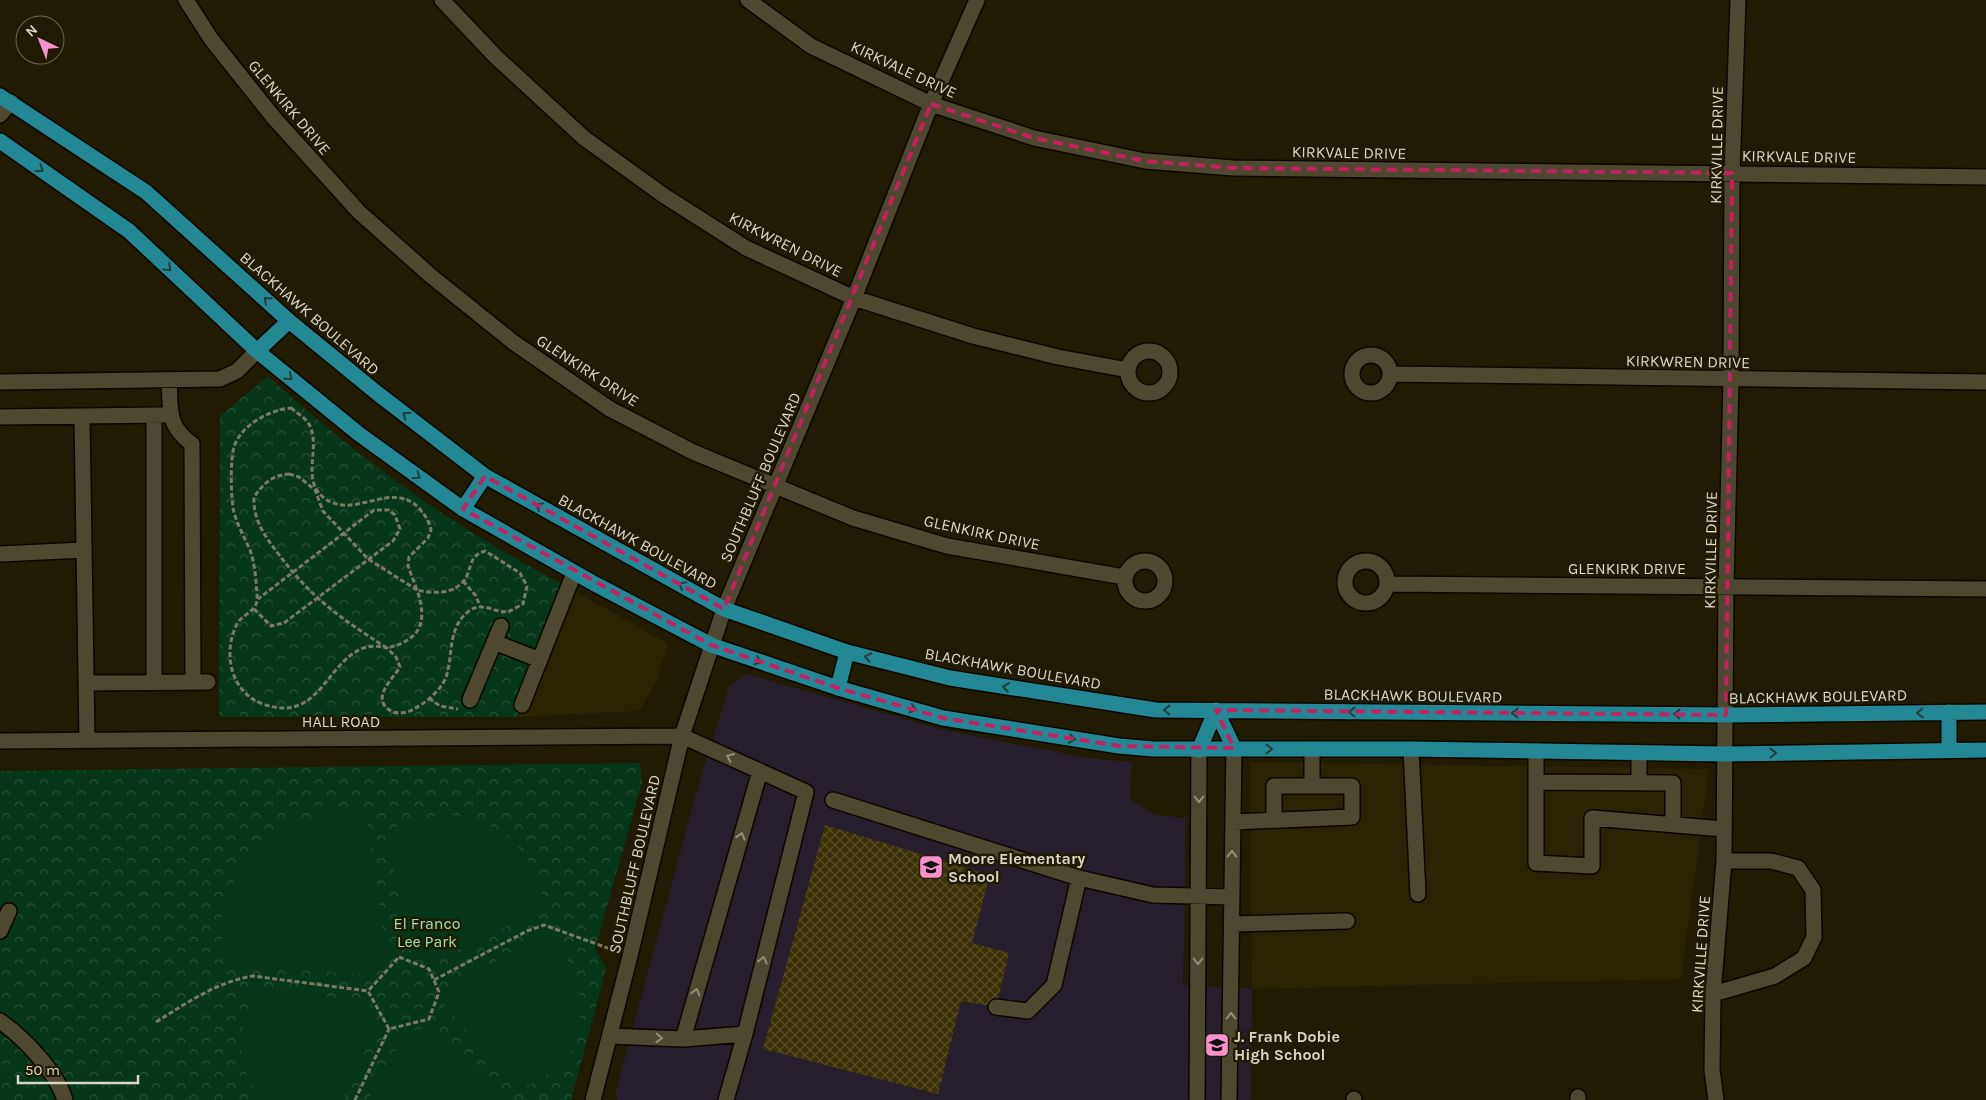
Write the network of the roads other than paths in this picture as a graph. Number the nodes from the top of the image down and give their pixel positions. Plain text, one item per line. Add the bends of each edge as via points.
1 (186, 0) edge
2 (442, 0) edge
3 (748, 0) edge
4 (976, 0) edge
5 (1738, 0) edge
6 (5, 99) edge
7 (931, 104) junction
8 (0, 115) edge
9 (0, 141) edge
10 (1732, 173) junction
11 (1986, 177) edge
12 (854, 298) junction
13 (289, 321) junction
14 (257, 350) junction
15 (1128, 370) dead end
16 (1390, 374) dead end
17 (169, 380) junction
18 (1732, 380) junction
19 (0, 382) edge
20 (1986, 382) edge
21 (154, 415) junction
22 (171, 415) junction
23 (82, 416) junction
24 (0, 417) edge
25 (485, 476) junction
26 (774, 486) junction
27 (463, 509) junction
28 (84, 550) junction
29 (0, 554) edge
30 (574, 573) junction
31 (1124, 577) dead end
32 (1387, 584) dead end
33 (1726, 586) junction
34 (1986, 590) edge
35 (724, 609) junction
36 (501, 626) dead end
37 (494, 642) junction
38 (711, 645) junction
39 (847, 652) junction
40 (540, 660) junction
41 (154, 682) junction
42 (86, 683) junction
43 (838, 688) junction
44 (470, 700) road end
45 (522, 705) dead end
46 (1216, 710) junction
47 (1949, 712) junction
48 (1986, 712) edge
49 (1726, 715) junction
50 (682, 736) junction
51 (87, 740) junction
52 (0, 741) edge
53 (1234, 748) junction
54 (1411, 749) junction
55 (1199, 750) junction
56 (1312, 750) junction
57 (1949, 750) junction
58 (1986, 750) edge
59 (1536, 751) junction
60 (1639, 753) junction
61 (1725, 754) junction
62 (760, 771) junction
63 (1536, 782) junction
64 (1639, 782) junction
65 (1312, 786) junction
66 (833, 800) dead end
67 (1274, 820) junction
68 (1233, 822) junction
69 (1673, 824) junction
70 (1724, 829) junction
71 (1724, 861) junction
72 (1079, 878) junction
73 (1418, 894) dead end
74 (1199, 896) junction
75 (1232, 897) junction
76 (9, 911) dead end
77 (1347, 921) dead end
78 (1232, 924) junction
79 (0, 931) edge
80 (1713, 994) junction
81 (996, 1007) dead end
82 (0, 1021) edge
83 (745, 1034) junction
84 (610, 1036) junction
85 (683, 1039) junction
86 (65, 1100) edge
87 (593, 1100) edge
88 (726, 1100) edge
89 (1198, 1100) edge
90 (1229, 1100) edge
91 (1716, 1100) edge

1 - 26 street, GLENKIRK DRIVE via 211,39 274,118 359,212 431,276 513,342 610,409 693,452
2 - 12 street, KIRKWREN DRIVE via 584,138 663,195 746,248
3 - 7 street, KIRKVALE DRIVE via 811,46
4 - 7 street, SOUTHBLUFF BOULEVARD
5 - 10 street, KIRKVILLE DRIVE
6 - 8 street
13 -> 6 main road, BLACKHAWK BOULEVARD via 146,192
7 - 10 street, KIRKVALE DRIVE via 1034,138 1155,161 1233,168
7 - 12 street, SOUTHBLUFF BOULEVARD
9 -> 14 main road via 129,231
10 - 11 street, KIRKVALE DRIVE
10 - 18 street, KIRKVILLE DRIVE
12 - 15 street, KIRKWREN DRIVE via 973,336
12 - 26 street, SOUTHBLUFF BOULEVARD
13 - 14 main road
25 -> 13 main road, BLACKHAWK BOULEVARD
14 - 17 street via 237,371 220,379
14 -> 27 main road via 359,434
16 - 18 street, KIRKWREN DRIVE
17 - 19 street
17 - 22 street
18 - 20 street, KIRKWREN DRIVE
18 - 33 street, KIRKVILLE DRIVE
21 - 22 street
21 - 23 street
21 - 41 street
22 - 41 street via 178,434 192,444 201,682
23 - 24 street
23 - 28 street
25 - 27 main road
35 -> 25 main road, BLACKHAWK BOULEVARD
26 - 31 street, GLENKIRK DRIVE via 853,518 947,546
26 - 35 street, SOUTHBLUFF BOULEVARD
27 - 30 main road
28 - 29 street
28 - 42 street
30 - 38 main road
30 - 40 street
32 - 33 street, GLENKIRK DRIVE
33 - 34 street, GLENKIRK DRIVE
33 - 49 street, KIRKVILLE DRIVE
35 - 38 street, SOUTHBLUFF BOULEVARD
35 - 39 main road, BLACKHAWK BOULEVARD
36 - 37 street
37 - 40 street
37 - 44 street
38 -> 43 main road
38 - 50 street, SOUTHBLUFF BOULEVARD
39 - 43 main road
46 -> 39 main road, BLACKHAWK BOULEVARD via 1156,710 1124,706 950,678
40 - 45 street
41 - 42 street
42 - 51 street
43 -> 55 main road via 943,718 1119,746
49 -> 46 main road, BLACKHAWK BOULEVARD
46 - 53 main road
46 - 55 main road
47 - 48 main road, BLACKHAWK BOULEVARD
47 -> 49 main road, BLACKHAWK BOULEVARD
47 - 57 main road
49 - 61 street, KIRKVILLE DRIVE
50 - 51 street, HALL ROAD
62 -> 50 street
50 - 84 street, SOUTHBLUFF BOULEVARD
51 - 52 street, HALL ROAD
53 - 55 main road
53 -> 56 main road
53 - 68 street
54 - 56 main road
54 - 59 main road
54 - 73 street
55 -> 74 street
56 - 65 street
57 - 58 main road
61 -> 57 main road
59 - 60 main road
59 - 63 street
60 - 61 main road
60 - 64 street
61 - 70 street, KIRKVILLE DRIVE
83 -> 62 street via 806,792
85 -> 62 street
63 - 64 street
63 - 69 street via 1536,863 1592,866 1592,818
64 - 69 street via 1674,783
65 - 67 street via 1274,786
65 - 67 street via 1352,786 1352,817
66 - 72 street
67 - 68 street
75 -> 68 street
69 - 70 street
70 - 71 street, KIRKVILLE DRIVE
71 - 80 street, KIRKVILLE DRIVE
71 - 80 street via 1771,861 1798,868 1813,890 1814,937 1804,958 1775,976
72 - 74 street via 1153,895
72 - 81 street via 1054,985 1028,1011
74 - 75 street
74 -> 89 street
75 - 78 street
76 - 79 street
77 - 78 street
90 -> 78 street
80 - 91 street, KIRKVILLE DRIVE via 1712,1070
82 - 86 street via 15,1031 43,1062
83 - 85 street
83 - 88 street
84 -> 85 street
84 - 87 street, SOUTHBLUFF BOULEVARD

